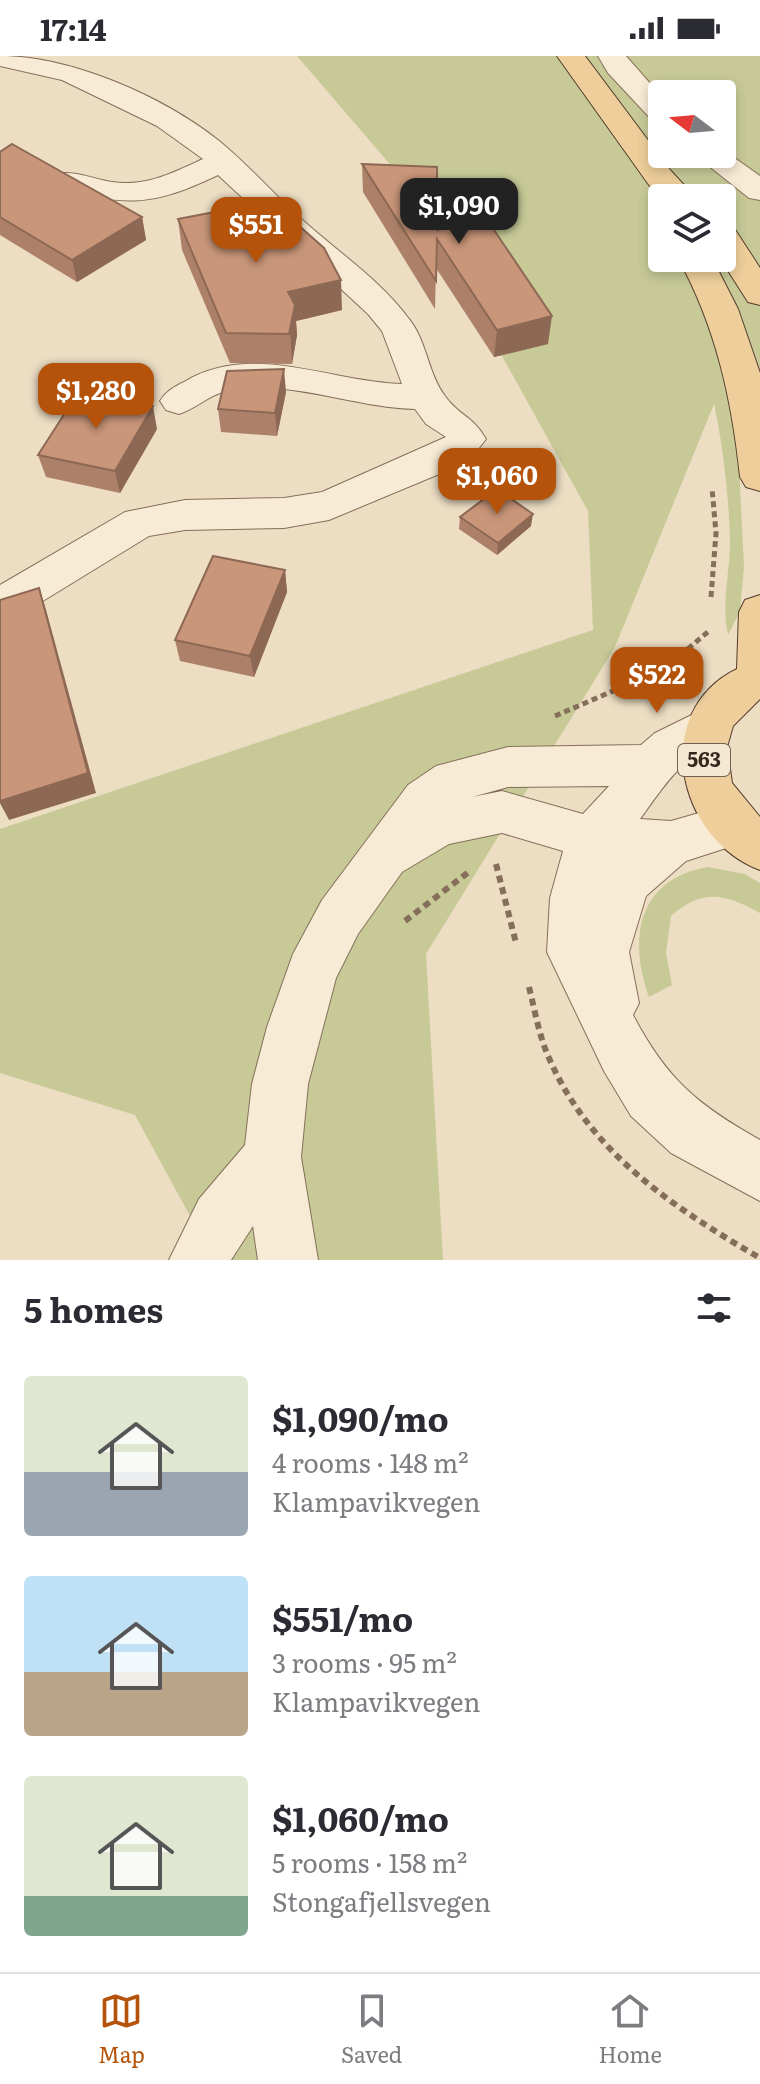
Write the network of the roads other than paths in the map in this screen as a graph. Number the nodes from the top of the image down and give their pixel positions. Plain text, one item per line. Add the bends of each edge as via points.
1 (571, 56) edge
2 (612, 56) edge
3 (0, 58) edge
4 (648, 99) edge
5 (221, 162) junction
6 (728, 168) edge
7 (67, 181) edge
8 (666, 184) edge
9 (760, 191) edge
10 (736, 257) edge
11 (702, 272) edge
12 (760, 294) edge
13 (425, 397) junction
14 (179, 401) dead end
15 (760, 477) edge
16 (0, 606) edge
17 (760, 612) edge
18 (759, 678) edge
19 (708, 726) junction
20 (651, 765) junction
21 (747, 836) edge
22 (591, 838) junction
23 (671, 843) junction
24 (381, 861) junction
25 (618, 1041) junction
26 (272, 1157) junction
27 (760, 1172) edge
28 (199, 1260) edge
29 (288, 1260) edge

1 - 8 main road
2 - 4 street
3 - 5 street via 71,73 124,97 188,133
5 - 7 street via 142,195
5 - 13 street via 380,306 398,328
6 - 9 street
10 - 12 main road
11 - 15 main road via 743,374
13 - 14 street via 382,396 263,374 212,381
13 - 16 street via 467,439 454,452 329,505 139,523
17 - 18 main road, 563
18 - 19 main road, 563 via 727,697
19 - 20 street
19 - 21 main road, 563 via 703,749 706,775 716,801
20 - 22 street
20 - 24 street via 508,767 453,781 425,800
21 - 23 street
22 - 23 street
22 - 24 street via 502,812 438,825
22 - 25 street via 575,898 573,952
23 - 25 street via 625,883 603,952
24 - 26 street via 340,917 312,972 280,1084
25 - 27 street via 651,1096 691,1133
26 - 28 street via 220,1220
26 - 29 street

